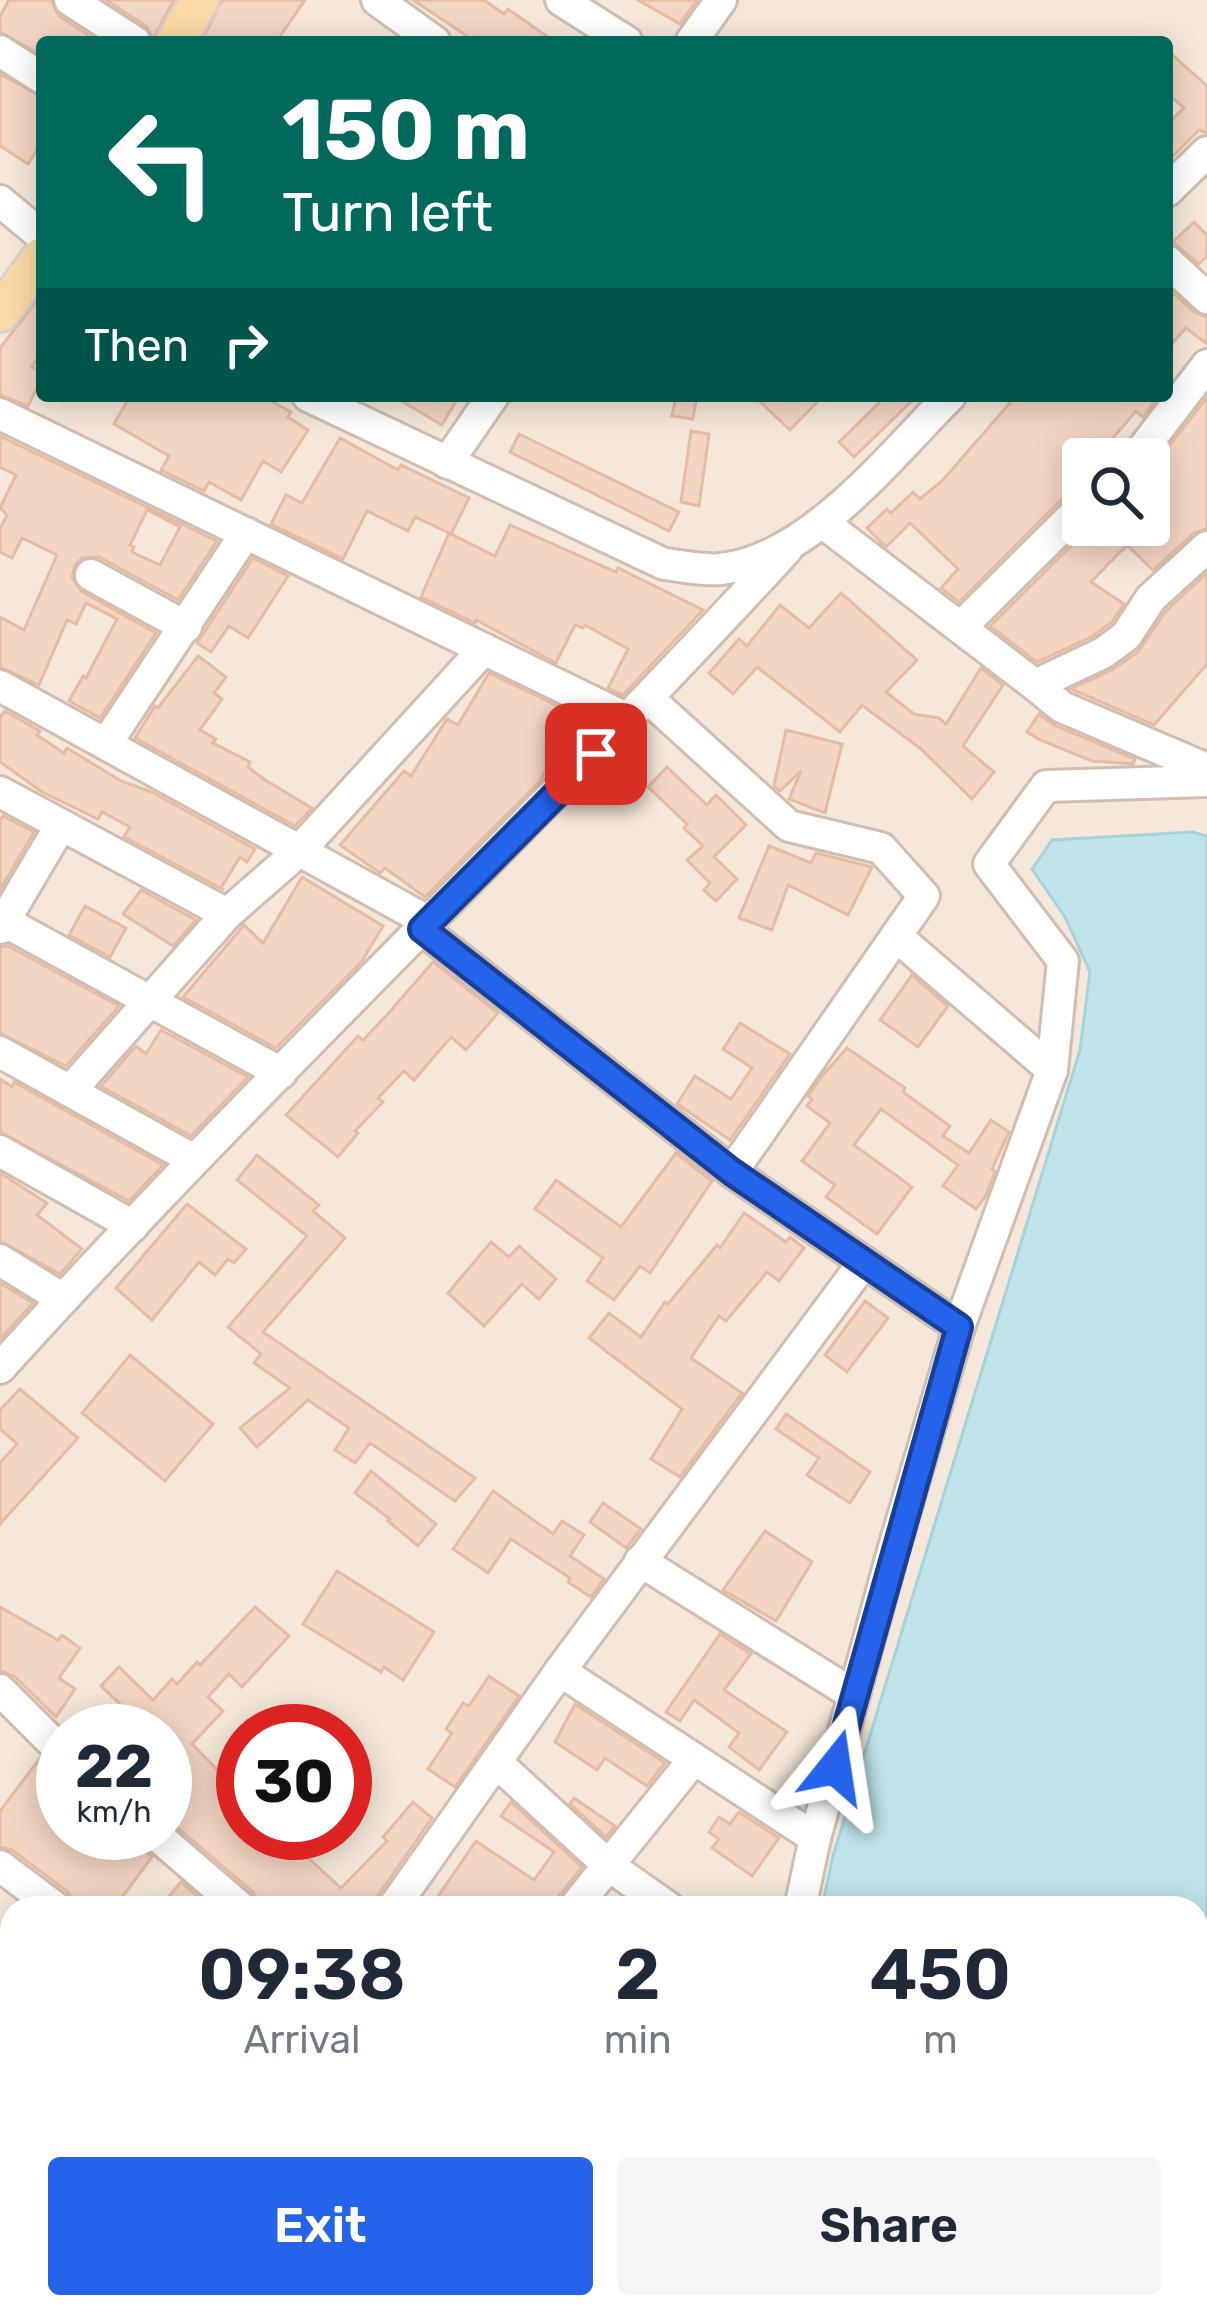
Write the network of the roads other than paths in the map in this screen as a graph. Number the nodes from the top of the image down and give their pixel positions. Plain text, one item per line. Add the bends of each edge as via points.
1 (70, 0) edge
2 (200, 0) edge
3 (377, 0) edge
4 (561, 0) edge
5 (721, 0) edge
6 (126, 36) edge
7 (179, 36) edge
8 (427, 36) edge
9 (618, 36) edge
10 (695, 36) edge
11 (0, 51) edge
12 (36, 74) edge
13 (1207, 152) edge
14 (1173, 185) edge
15 (0, 201) edge
16 (36, 231) edge
17 (36, 264) edge
18 (1173, 267) edge
19 (1207, 298) edge
20 (0, 313) edge
21 (1207, 364) edge
22 (320, 402) edge
23 (489, 402) edge
24 (944, 402) edge
25 (0, 414) edge
26 (1151, 438) edge
27 (447, 463) junction
28 (822, 522) junction
29 (1062, 527) edge
30 (246, 533) junction
31 (1207, 547) edge
32 (787, 549) junction
33 (91, 574) dead end
34 (962, 626) junction
35 (186, 627) junction
36 (484, 649) junction
37 (1035, 685) junction
38 (0, 686) edge
39 (640, 710) junction
40 (106, 744) junction
41 (1207, 770) edge
42 (1207, 782) edge
43 (0, 792) edge
44 (61, 825) junction
45 (299, 851) junction
46 (226, 914) junction
47 (1, 923) edge
48 (425, 925) junction
49 (896, 936) junction
50 (150, 1001) junction
51 (0, 1052) edge
52 (1052, 1070) junction
53 (281, 1073) junction
54 (70, 1091) junction
55 (0, 1150) edge
56 (194, 1160) junction
57 (732, 1172) junction
58 (133, 1226) junction
59 (0, 1260) edge
60 (864, 1262) junction
61 (63, 1299) junction
62 (959, 1327) junction
63 (0, 1368) edge
64 (640, 1561) junction
65 (560, 1671) junction
66 (0, 1690) edge
67 (854, 1695) junction
68 (36, 1726) edge
69 (694, 1759) junction
70 (496, 1762) junction
71 (815, 1838) junction
72 (185, 1860) edge
73 (608, 1865) junction
74 (0, 1866) edge
75 (40, 1896) edge
76 (227, 1896) edge
77 (402, 1896) edge
78 (583, 1896) edge
79 (652, 1896) edge
80 (803, 1896) edge

1 - 6 street
2 - 7 main road
3 - 8 street
4 - 9 street
5 - 10 street
11 - 12 street
13 - 14 street
15 - 16 street
17 - 20 main road
18 - 19 street
21 - 26 street
22 - 27 street
23 - 27 street
24 - 28 street
25 - 30 street
27 - 32 street via 664,564 720,569
28 - 32 street
28 - 34 street
29 - 34 street
30 - 35 street
30 - 36 street
31 - 37 street via 1151,598 1126,636
32 - 39 street
33 - 35 street
34 - 37 street
35 - 40 street
36 - 39 street
36 - 45 street
37 - 41 street via 1062,707
38 - 40 street
39 - 48 street
39 - 49 street via 789,826 881,848 924,896
40 - 45 street
42 - 52 street via 1046,786 989,864 1063,961
43 - 44 street
44 - 46 street
44 - 47 street
45 - 46 street
45 - 48 street
46 - 50 street
47 - 50 street
48 - 53 street
48 - 57 street
49 - 52 street
49 - 57 street
50 - 53 street
50 - 54 street
51 - 54 street
52 - 62 street
53 - 56 street
54 - 56 street
55 - 58 street
56 - 58 street
57 - 60 street
58 - 61 street
59 - 61 street
60 - 62 street
60 - 64 street
61 - 63 street
62 - 67 street
64 - 65 street
64 - 67 street
65 - 69 street
65 - 70 street
66 - 68 street
67 - 71 street
69 - 71 street
69 - 73 street
70 - 73 street
70 - 77 street
71 - 80 street
72 - 76 street
73 - 78 street
73 - 79 street
74 - 75 street

